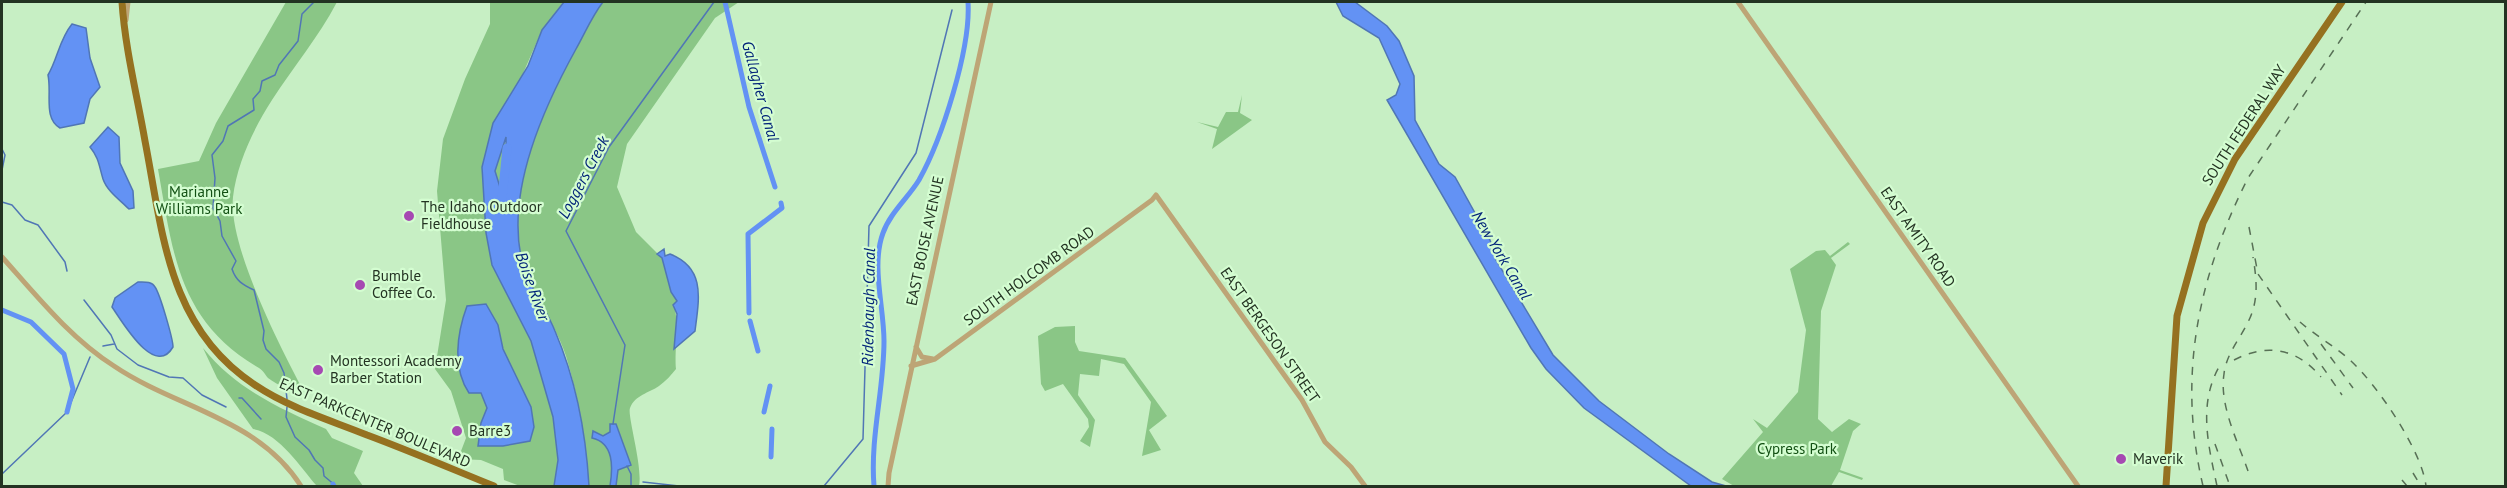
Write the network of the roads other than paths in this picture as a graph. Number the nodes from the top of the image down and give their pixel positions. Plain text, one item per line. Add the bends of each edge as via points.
1 (117, 2) edge
2 (122, 2) edge
3 (128, 2) edge
4 (991, 2) edge
5 (1738, 2) edge
6 (2342, 2) edge
7 (123, 15) junction
8 (125, 25) junction
9 (1156, 195) joint
10 (2, 257) edge
11 (915, 344) junction
12 (935, 359) junction
13 (911, 366) junction
14 (301, 486) edge
15 (494, 486) edge
16 (888, 486) edge
17 (1365, 486) edge
18 (2078, 486) edge
19 (2166, 486) edge

1 - 7 main road, EAST PARKCENTER BOULEVARD
2 - 7 main road, EAST PARKCENTER BOULEVARD
3 - 8 street
4 - 11 street, EAST BOISE AVENUE
5 - 18 street, EAST AMITY ROAD
6 - 19 main road, SOUTH FEDERAL WAY via 2235,159 2203,223 2177,316
7 - 8 main road, EAST PARKCENTER BOULEVARD
8 - 15 main road, EAST PARKCENTER BOULEVARD via 167,258 196,326 236,371 272,395
9 - 12 street, SOUTH HOLCOMB ROAD
9 - 17 street, EAST BERGESON STREET via 1302,400 1325,442
10 - 14 street via 70,330 111,365 239,428 271,452
11 - 12 street via 922,357
11 - 13 street, EAST BOISE AVENUE
12 - 13 street, SOUTH HOLCOMB ROAD
13 - 16 street, EAST BOISE AVENUE

